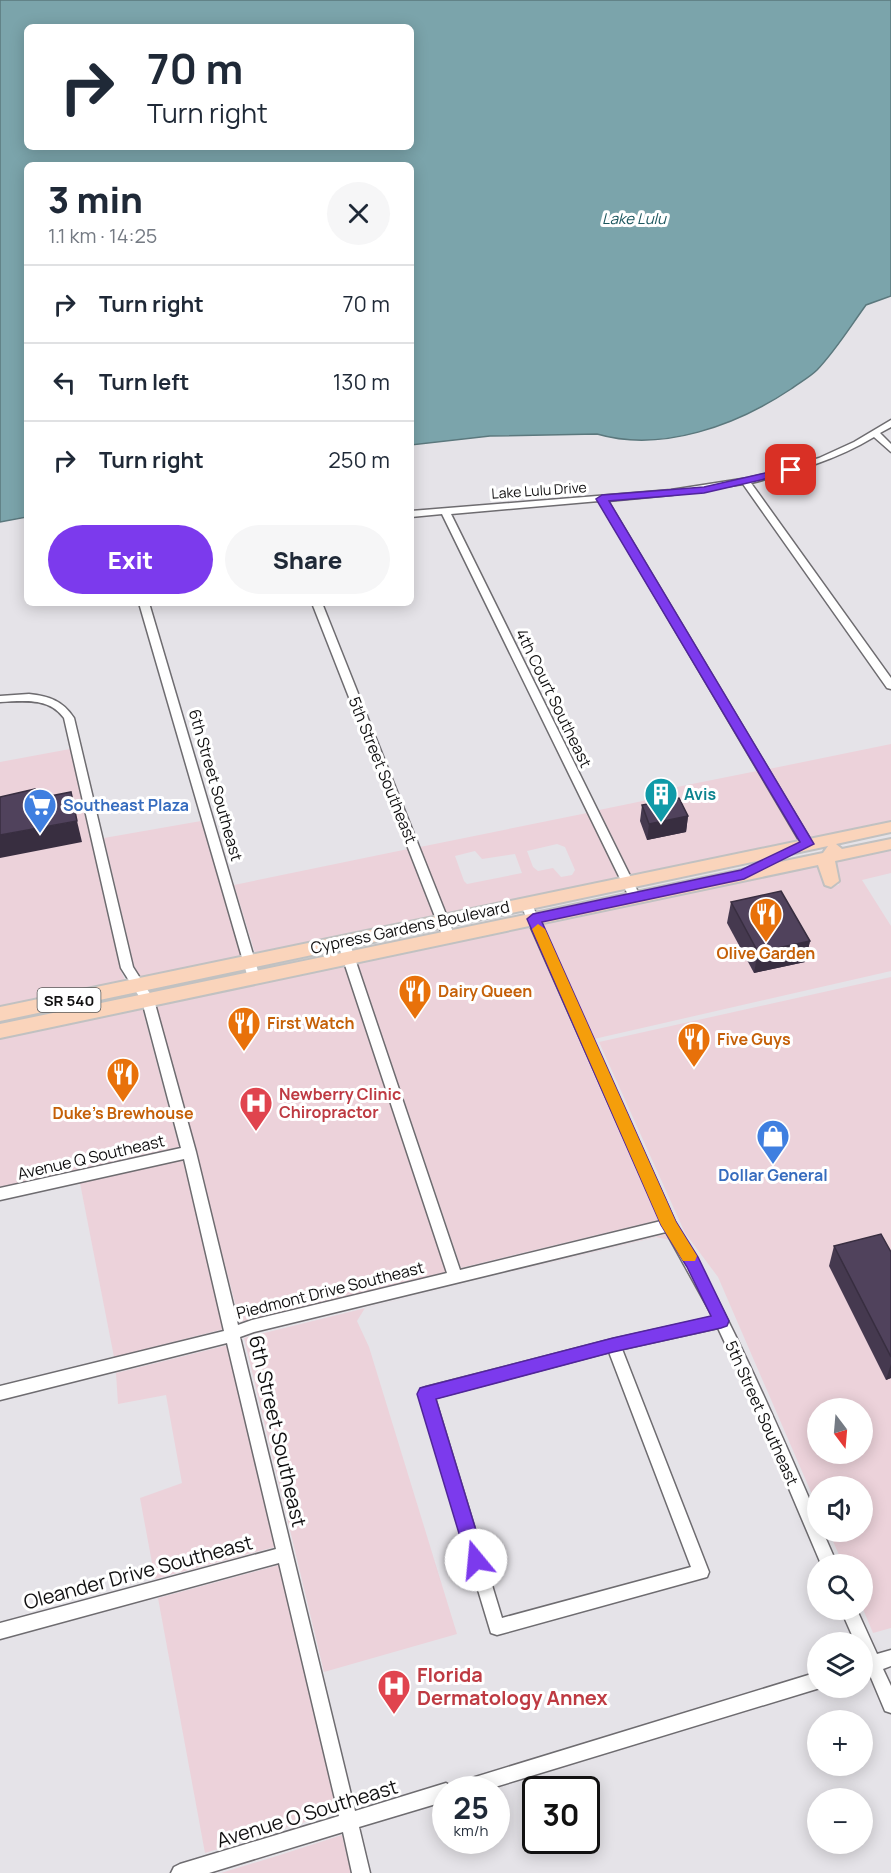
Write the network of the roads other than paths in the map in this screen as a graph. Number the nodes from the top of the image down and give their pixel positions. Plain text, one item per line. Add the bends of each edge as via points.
1 (891, 423) edge
2 (876, 434) junction
3 (891, 449) edge
4 (746, 482) junction
5 (602, 499) junction
6 (445, 511) junction
7 (414, 514) edge
8 (145, 606) edge
9 (318, 606) edge
10 (0, 686) edge
11 (891, 686) edge
12 (2, 699) edge
13 (891, 827) edge
14 (807, 844) junction
15 (891, 844) edge
16 (827, 857) junction
17 (744, 874) junction
18 (831, 881) dead end
19 (627, 882) junction
20 (635, 898) junction
21 (526, 903) junction
22 (533, 919) junction
23 (443, 921) junction
24 (449, 937) junction
25 (344, 941) junction
26 (349, 958) junction
27 (250, 960) junction
28 (254, 978) junction
29 (143, 993) junction
30 (3, 1014) edge
31 (0, 1031) edge
32 (189, 1152) junction
33 (0, 1194) edge
34 (669, 1225) junction
35 (455, 1277) junction
36 (721, 1321) junction
37 (234, 1333) junction
38 (613, 1345) junction
39 (0, 1393) edge
40 (286, 1554) junction
41 (825, 1554) edge
42 (0, 1631) edge
43 (891, 1658) edge
44 (873, 1663) edge
45 (873, 1673) edge
46 (807, 1683) edge
47 (891, 1704) edge
48 (501, 1776) edge
49 (432, 1796) edge
50 (349, 1820) junction
51 (180, 1873) edge
52 (361, 1873) edge

1 - 2 street, Lake Lulu Drive
2 - 3 street
2 - 4 street, Lake Lulu Drive via 805,466
4 - 5 street, Lake Lulu Drive via 704,490
4 - 11 street
5 - 6 street, Lake Lulu Drive
5 - 14 street
6 - 7 street, Lake Lulu Drive
6 - 19 street, 4th Court Southeast
8 - 27 street, 6th Street Southeast
9 - 23 street, 5th Street Southeast
10 - 12 street
12 - 29 street, 6th Street Southeast via 42,698 54,702 69,718 127,968
13 - 14 main road, Cypress Gardens Boulevard / SR 540
13 - 16 main road via 835,848
14 - 17 main road
14 - 19 main road, Cypress Gardens Boulevard / SR 540
15 - 16 main road, Cypress Gardens Boulevard / SR 540
16 - 17 main road, Cypress Gardens Boulevard / SR 540
16 - 18 main road via 826,872
17 - 20 main road, Cypress Gardens Boulevard / SR 540
19 - 20 street, 4th Court Southeast
19 - 21 main road, Cypress Gardens Boulevard / SR 540
20 - 22 main road, Cypress Gardens Boulevard / SR 540
21 - 22 street, 5th Street Southeast
21 - 23 main road, Cypress Gardens Boulevard / SR 540
22 - 24 main road, Cypress Gardens Boulevard / SR 540
22 - 34 street, 5th Street Southeast
23 - 24 street, 5th Street Southeast
23 - 25 main road, Cypress Gardens Boulevard / SR 540
24 - 26 main road, Cypress Gardens Boulevard / SR 540
25 - 26 street
25 - 27 main road, Cypress Gardens Boulevard / SR 540
26 - 28 main road, Cypress Gardens Boulevard / SR 540
26 - 35 street
27 - 28 street, 6th Street Southeast
27 - 29 main road, Cypress Gardens Boulevard / SR 540
28 - 29 main road, Cypress Gardens Boulevard / SR 540
29 - 30 main road, Cypress Gardens Boulevard / SR 540
29 - 31 main road, Cypress Gardens Boulevard / SR 540
29 - 32 street, 6th Street Southeast
32 - 33 street, Avenue Q Southeast
32 - 37 street, 6th Street Southeast
34 - 35 street, Piedmont Drive Southeast
34 - 36 street, 5th Street Southeast
35 - 37 street, Piedmont Drive Southeast
36 - 38 street
36 - 41 street, 5th Street Southeast
37 - 39 street, Piedmont Drive Southeast
37 - 40 street, 6th Street Southeast
38 - 38 street via 426,1394 496,1627 701,1572
40 - 42 street, Oleander Drive Southeast
40 - 50 street, 6th Street Southeast
43 - 44 street
45 - 47 street
46 - 48 street
49 - 50 street, Avenue O Southeast
50 - 51 street, Avenue O Southeast
50 - 52 street, 6th Street Southeast

